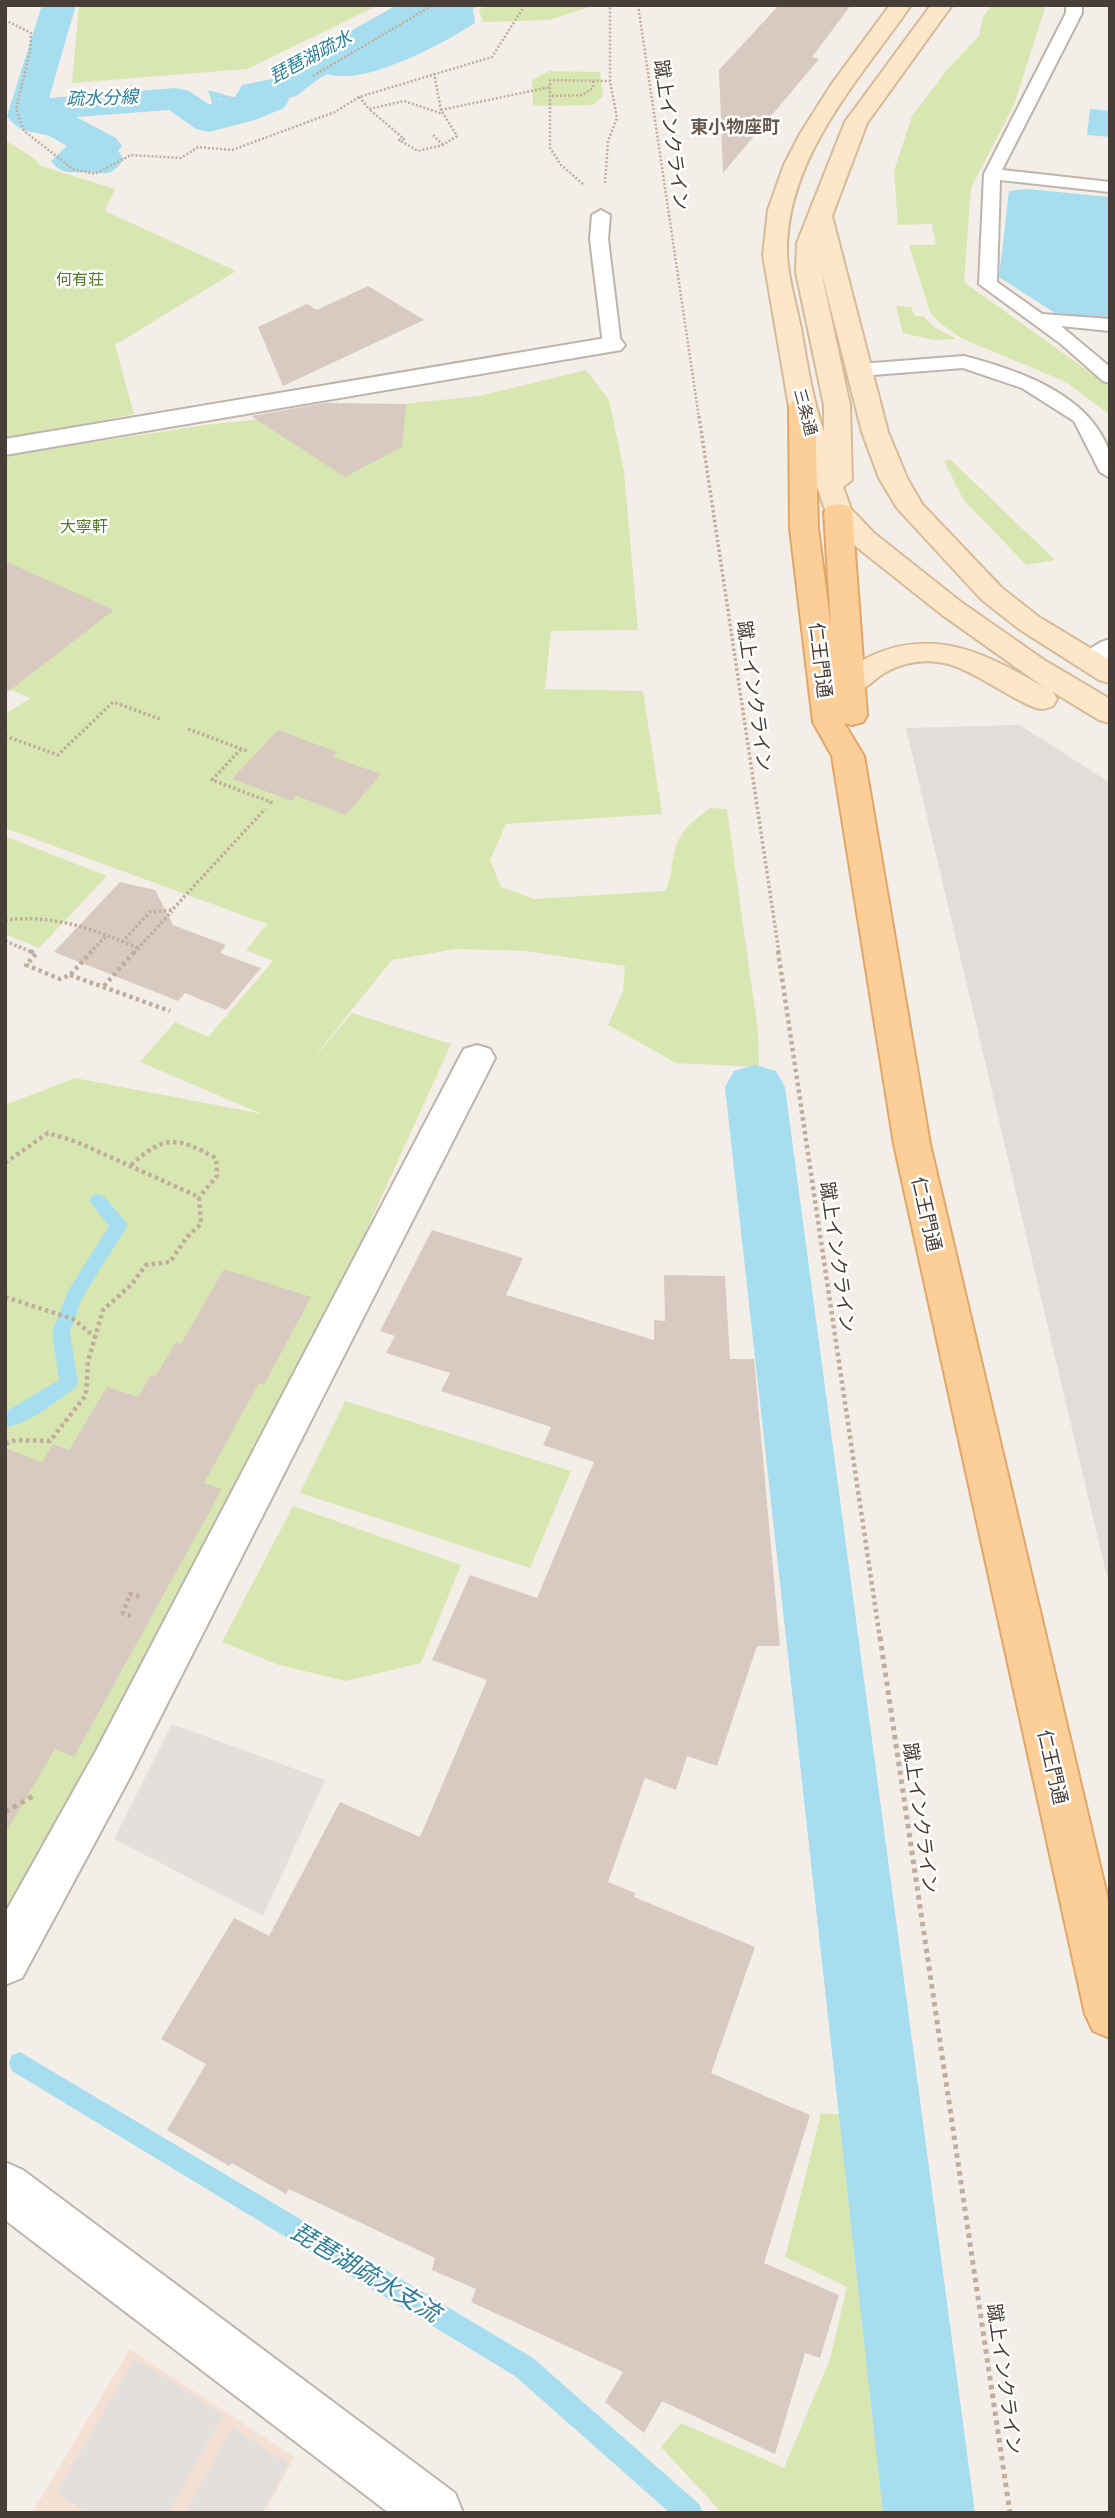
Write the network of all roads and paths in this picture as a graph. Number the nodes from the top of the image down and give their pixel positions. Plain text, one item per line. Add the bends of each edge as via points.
1 (433, 5) edge
2 (525, 5) edge
3 (610, 5) edge
4 (638, 5) edge
5 (901, 5) edge
6 (942, 5) edge
7 (1074, 5) edge
8 (5, 20) edge
9 (434, 73) junction
10 (313, 76) dead end
11 (593, 80) junction
12 (610, 81) junction
13 (550, 87) junction
14 (552, 96) junction
15 (359, 97) junction
16 (369, 108) junction
17 (442, 112) junction
18 (433, 135) dead end
19 (443, 145) junction
20 (605, 171) dead end
21 (992, 174) junction
22 (1110, 187) edge
23 (593, 191) dead end
24 (601, 215) dead end
25 (820, 216) junction
26 (1037, 318) junction
27 (1110, 325) edge
28 (612, 345) joint
29 (860, 370) junction
30 (1110, 377) edge
31 (802, 407) junction
32 (5, 447) edge
33 (1110, 472) edge
34 (838, 512) junction
35 (1103, 660) edge
36 (850, 685) junction
37 (1110, 713) edge
38 (160, 719) dead end
39 (188, 729) dead end
40 (5, 736) edge
41 (1110, 740) edge
42 (241, 749) junction
43 (247, 751) dead end
44 (848, 756) junction
45 (172, 910) junction
46 (5, 920) edge
47 (104, 935) junction
48 (5, 941) edge
49 (122, 942) junction
50 (138, 948) junction
51 (70, 975) junction
52 (104, 986) junction
53 (170, 1011) dead end
54 (477, 1058) dead end
55 (5, 1163) edge
56 (131, 1165) junction
57 (200, 1197) junction
58 (5, 1297) edge
59 (95, 1337) junction
60 (5, 1444) edge
61 (5, 1961) edge
62 (1110, 2014) edge
63 (5, 2188) edge
64 (434, 2512) edge
65 (1010, 2513) edge

1 - 10 path
2 - 9 path via 492,57
3 - 12 path
4 - 65 path, 蹴上インクライン
5 - 31 main road, 三条通 via 811,134 780,210 775,255
6 - 25 main road via 856,122
7 - 21 lane
8 - 15 path via 31,33 16,109 24,131 73,169 95,174 131,155 181,158 198,147 232,150 335,112
9 - 15 path
9 - 17 path
11 - 12 path
11 - 13 path via 550,80
11 - 14 path via 593,88 582,95
12 - 20 path via 617,118 608,141
13 - 14 path
13 - 17 path
14 - 23 path via 550,148 561,165
15 - 16 path
16 - 17 path via 404,101
16 - 19 path via 404,139 399,141 418,151
17 - 19 path via 457,136
18 - 19 path
21 - 22 lane
21 - 26 lane via 988,284
24 - 28 lane via 599,239
25 - 29 main road
25 - 34 main road via 807,262 837,405
26 - 27 lane
26 - 30 lane
28 - 32 street
29 - 33 lane via 964,362 1029,384 1082,418
29 - 35 main road via 883,455 911,508 992,594 1029,623
31 - 34 main road, 三条通
31 - 44 main road, 仁王門通 via 804,528 828,722
34 - 36 main road
34 - 37 main road, 三条通 via 864,539 951,608 1033,667
36 - 41 main road via 893,656 933,650 951,653 1012,682
36 - 44 main road via 853,723
38 - 40 path via 113,702 58,755
39 - 42 path
42 - 43 path
42 - 45 path via 212,780 271,802
44 - 62 main road, 仁王門通 via 912,1144
45 - 49 path via 150,912
45 - 50 path
46 - 47 path via 55,918
47 - 49 path
47 - 51 path
48 - 51 path via 36,954 26,965 60,979
49 - 50 path
50 - 52 path
51 - 52 path
52 - 53 path
54 - 61 street via 119,1753
55 - 56 path via 48,1133
56 - 57 path
56 - 57 path via 153,1144 170,1139 200,1149 216,1158 217,1176
57 - 59 path via 201,1224 170,1262 146,1265 103,1310
58 - 59 path via 73,1319
59 - 60 path via 86,1395 50,1441
63 - 64 street

